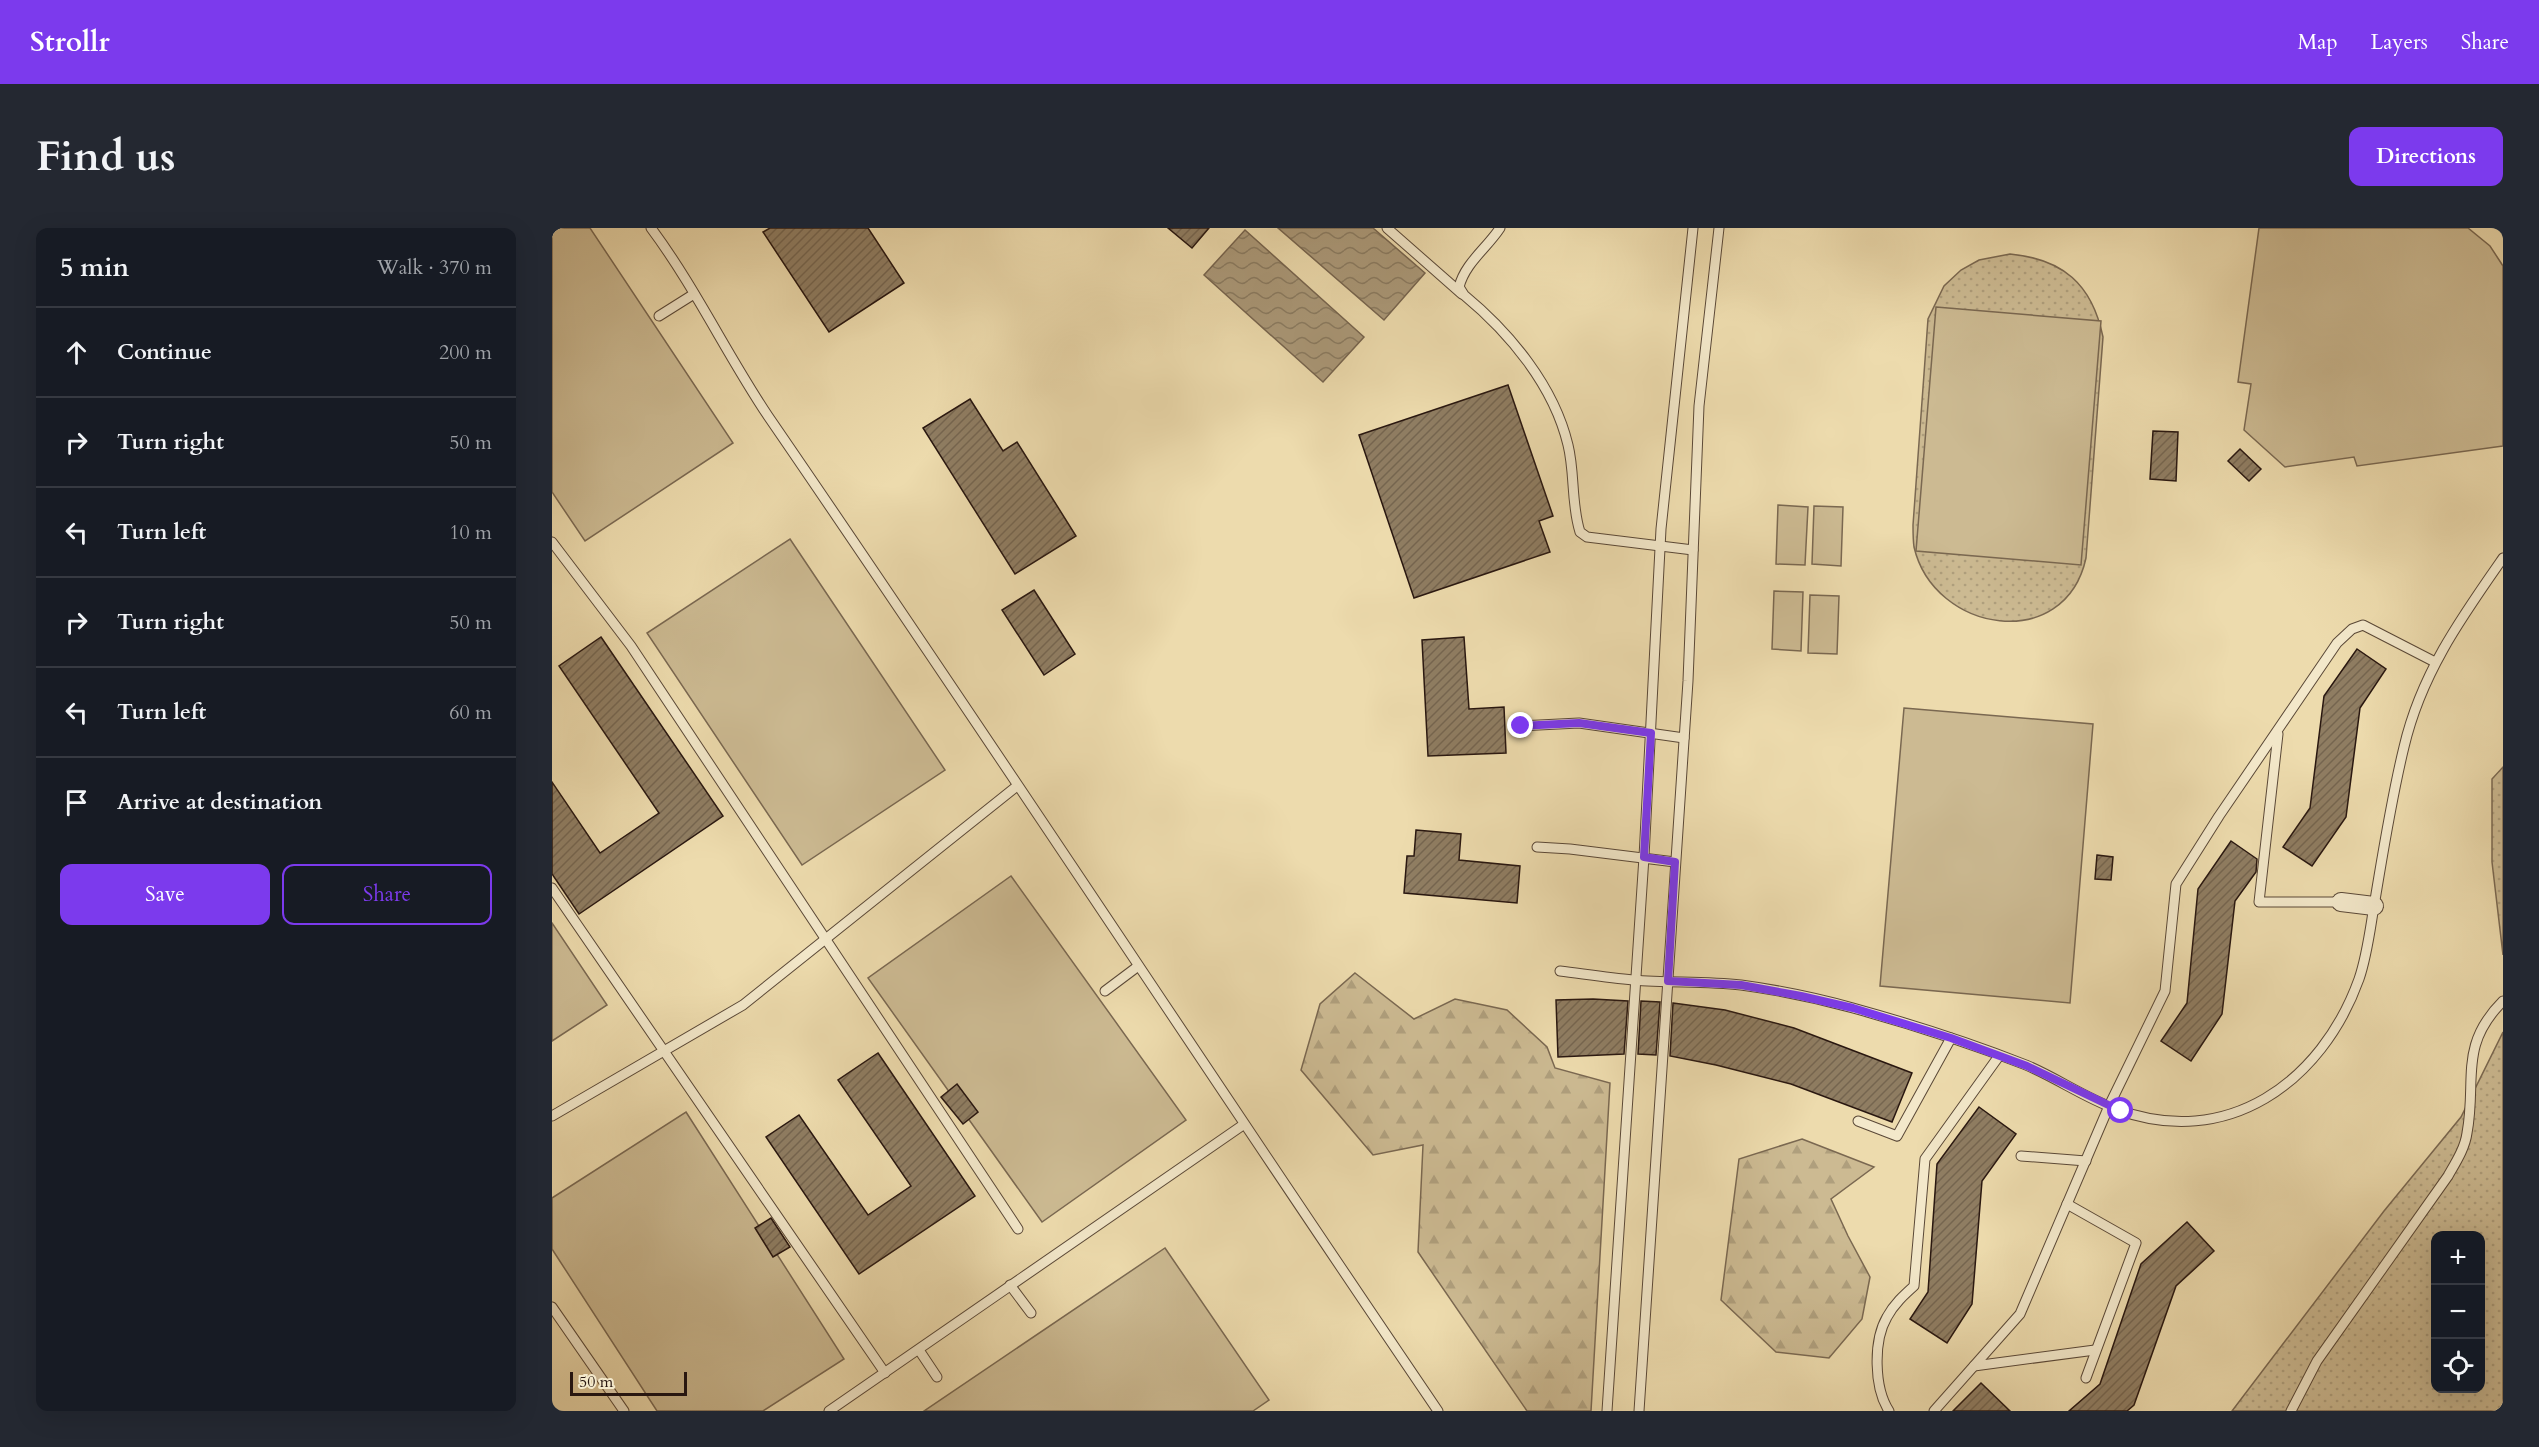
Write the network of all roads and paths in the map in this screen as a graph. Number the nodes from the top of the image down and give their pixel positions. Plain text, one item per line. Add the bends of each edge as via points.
1 (651, 228) edge
2 (1387, 228) edge
3 (1500, 228) edge
4 (1693, 228) edge
5 (1719, 228) edge
6 (694, 294) junction
7 (1464, 296) junction
8 (659, 316) dead end
9 (552, 542) edge
10 (1660, 545) junction
11 (1693, 550) junction
12 (2503, 558) edge
13 (2435, 662) junction
14 (1521, 726) dead end
15 (2278, 732) junction
16 (1651, 733) junction
17 (1684, 738) junction
18 (1017, 786) junction
19 (1537, 847) dead end
20 (1644, 857) junction
21 (1675, 862) junction
22 (552, 888) edge
23 (2341, 902) joint
24 (2374, 906) junction
25 (826, 940) junction
26 (1137, 967) junction
27 (1560, 971) dead end
28 (1634, 980) junction
29 (1668, 981) junction
30 (1105, 991) dead end
31 (2503, 1001) edge
32 (1951, 1038) junction
33 (662, 1051) junction
34 (1999, 1056) junction
35 (2109, 1106) junction
36 (552, 1116) edge
37 (1858, 1121) dead end
38 (1243, 1125) junction
39 (2021, 1156) dead end
40 (2086, 1161) junction
41 (2067, 1204) junction
42 (1018, 1229) dead end
43 (1010, 1285) junction
44 (552, 1308) edge
45 (1031, 1313) dead end
46 (919, 1350) junction
47 (2095, 1350) junction
48 (1974, 1366) junction
49 (885, 1373) junction
50 (937, 1377) dead end
51 (2086, 1378) dead end
52 (624, 1411) edge
53 (829, 1411) edge
54 (1437, 1411) edge
55 (1607, 1411) edge
56 (1639, 1411) edge
57 (1889, 1411) edge
58 (1934, 1411) edge
59 (2290, 1411) edge

1 - 6 lane
2 - 7 lane
3 - 7 lane via 1462,276 1459,287
4 - 10 lane
5 - 11 lane via 1699,406
6 - 8 lane
6 - 18 lane via 766,412
7 - 10 lane via 1515,345 1551,402 1568,444 1580,532 1587,537
9 - 25 lane via 631,646
10 - 11 lane
10 - 16 lane
11 - 17 lane
12 - 13 lane
13 - 15 lane via 2363,625 2352,629 2337,643
13 - 24 lane via 2404,743
14 - 16 lane via 1579,723
15 - 23 lane via 2259,902
15 - 35 lane via 2176,884 2165,991
16 - 17 lane
16 - 20 lane
17 - 21 lane
18 - 25 lane
18 - 26 lane
19 - 20 lane
20 - 21 lane
20 - 28 lane
21 - 29 lane
22 - 33 lane
23 - 24 street
24 - 35 lane via 2360,977 2346,1009 2315,1058 2266,1100 2204,1120 2146,1117
25 - 33 lane via 743,1005
25 - 42 lane
26 - 30 lane
26 - 38 lane
27 - 28 lane
28 - 29 lane
28 - 55 lane
29 - 32 lane via 1741,985 1801,996
29 - 56 lane
31 - 59 lane via 2475,1046 2467,1134 2448,1176 2317,1360
32 - 34 lane
32 - 37 lane via 1897,1136
33 - 36 lane
33 - 49 lane
34 - 35 lane
34 - 57 lane via 1925,1159 1914,1286 1885,1319 1879,1342 1879,1385
35 - 40 lane
38 - 43 lane
38 - 54 lane
39 - 40 lane
40 - 41 lane
41 - 47 lane via 2136,1243
41 - 48 lane via 2020,1314
43 - 45 lane
43 - 46 lane
44 - 52 lane
46 - 49 lane
46 - 50 lane
47 - 48 lane
47 - 51 lane
48 - 58 lane
49 - 53 lane

